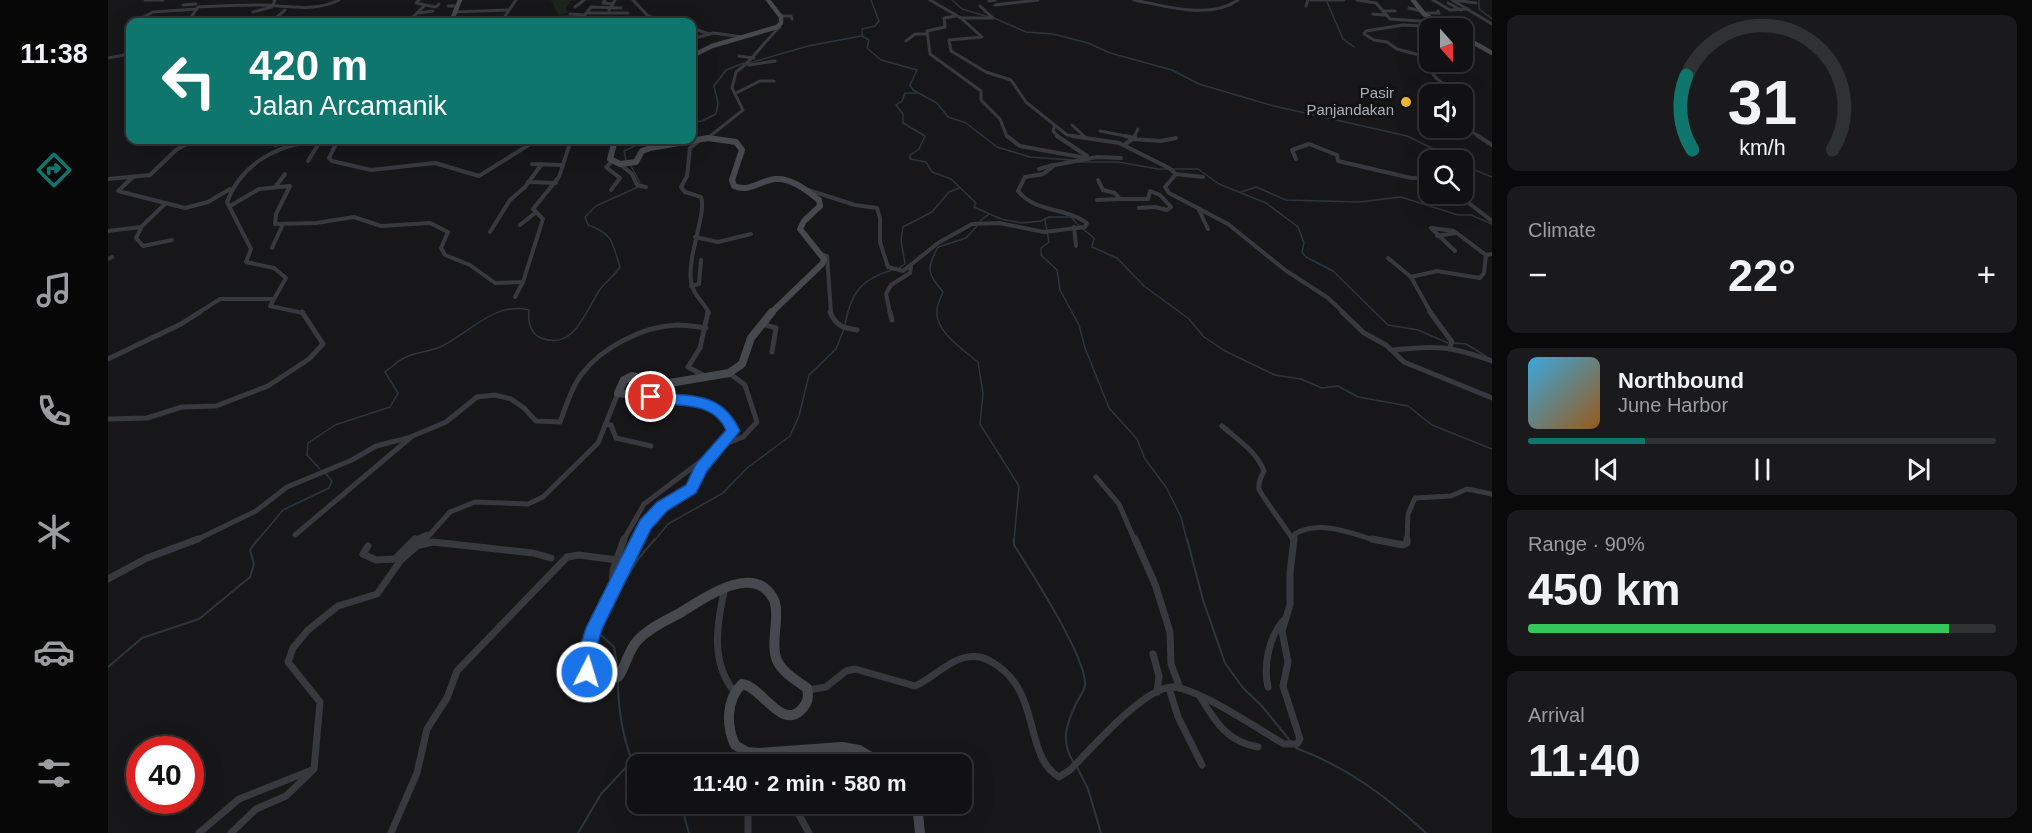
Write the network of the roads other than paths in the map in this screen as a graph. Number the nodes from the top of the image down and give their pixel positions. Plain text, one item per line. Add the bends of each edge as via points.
1 (145, 0) edge
2 (163, 0) edge
3 (275, 0) edge
4 (339, 0) edge
5 (419, 0) edge
6 (460, 0) edge
7 (516, 0) edge
8 (584, 0) edge
9 (633, 0) edge
10 (768, 0) edge
11 (930, 0) edge
12 (995, 0) edge
13 (1038, 0) edge
14 (1134, 0) edge
15 (1238, 0) edge
16 (1310, 0) edge
17 (1360, 0) edge
18 (1413, 0) edge
19 (1433, 0) edge
20 (1452, 0) edge
21 (989, 1) edge
22 (1343, 1) edge
23 (605, 2) edge
24 (1448, 3) dead end
25 (1476, 3) dead end
26 (425, 4) junction
27 (439, 4) dead end
28 (613, 4) edge
29 (183, 5) dead end
30 (197, 5) edge
31 (995, 5) dead end
32 (448, 6) dead end
33 (457, 6) junction
34 (980, 6) dead end
35 (1306, 6) dead end
36 (1340, 6) dead end
37 (272, 7) junction
38 (575, 7) dead end
39 (600, 7) junction
40 (1409, 8) dead end
41 (287, 9) junction
42 (508, 10) junction
43 (1469, 10) junction
44 (433, 11) dead end
45 (1438, 11) dead end
46 (1462, 11) junction
47 (253, 12) dead end
48 (454, 12) junction
49 (1395, 12) dead end
50 (1422, 12) junction
51 (420, 13) junction
52 (586, 13) junction
53 (628, 13) dead end
54 (1384, 13) junction
55 (570, 14) dead end
56 (596, 14) junction
57 (606, 14) junction
58 (617, 14) junction
59 (1373, 14) dead end
60 (781, 15) junction
61 (959, 17) junction
62 (143, 18) edge
63 (280, 18) edge
64 (413, 18) edge
65 (452, 18) edge
66 (503, 18) edge
67 (653, 18) edge
68 (1430, 18) edge
69 (792, 19) dead end
70 (1419, 21) edge
71 (1492, 22) edge
72 (781, 23) junction
73 (1419, 26) edge
74 (696, 29) edge
75 (710, 34) junction
76 (926, 34) junction
77 (743, 37) junction
78 (696, 38) edge
79 (906, 41) dead end
80 (1473, 42) edge
81 (1492, 53) edge
82 (696, 54) edge
83 (126, 55) edge
84 (1419, 55) edge
85 (739, 56) dead end
86 (108, 58) edge
87 (754, 58) junction
88 (775, 61) dead end
89 (748, 64) junction
90 (986, 64) dead end
91 (977, 66) junction
92 (1432, 72) edge
93 (774, 81) dead end
94 (1444, 84) edge
95 (735, 93) junction
96 (1054, 125) junction
97 (1072, 125) dead end
98 (1138, 129) dead end
99 (1100, 131) dead end
100 (1473, 132) edge
101 (704, 138) junction
102 (1090, 138) junction
103 (1176, 138) dead end
104 (696, 139) edge
105 (1134, 139) junction
106 (187, 144) edge
107 (278, 144) edge
108 (294, 144) edge
109 (319, 144) edge
110 (336, 144) edge
111 (531, 144) edge
112 (569, 144) edge
113 (614, 144) edge
114 (672, 144) edge
115 (696, 144) edge
116 (696, 144) edge
117 (275, 145) dead end
118 (1124, 145) junction
119 (1492, 145) edge
120 (1090, 158) junction
121 (1121, 158) dead end
122 (1296, 159) dead end
123 (308, 161) dead end
124 (616, 163) junction
125 (532, 164) dead end
126 (541, 165) junction
127 (561, 165) junction
128 (1055, 165) junction
129 (1039, 169) dead end
130 (1173, 171) junction
131 (285, 174) dead end
132 (133, 177) junction
133 (1203, 177) dead end
134 (1419, 177) edge
135 (108, 179) edge
136 (1098, 180) dead end
137 (528, 182) junction
138 (556, 183) junction
139 (276, 186) junction
140 (646, 187) dead end
141 (1165, 187) junction
142 (232, 188) junction
143 (801, 188) junction
144 (611, 190) dead end
145 (1157, 194) junction
146 (1190, 197) dead end
147 (1120, 199) junction
148 (1097, 200) dead end
149 (1184, 200) junction
150 (165, 204) junction
151 (1470, 204) edge
152 (230, 207) junction
153 (1198, 207) junction
154 (1139, 208) dead end
155 (536, 213) junction
156 (1492, 221) edge
157 (283, 224) junction
158 (520, 225) dead end
159 (141, 227) junction
160 (1079, 227) junction
161 (1208, 229) dead end
162 (108, 231) edge
163 (490, 232) dead end
164 (1458, 233) junction
165 (751, 234) dead end
166 (1437, 236) junction
167 (695, 237) junction
168 (172, 240) dead end
169 (1076, 246) dead end
170 (272, 248) dead end
171 (1455, 251) dead end
172 (819, 253) junction
173 (1492, 254) edge
174 (1486, 255) junction
175 (1388, 258) dead end
176 (701, 260) dead end
177 (911, 267) junction
178 (1411, 276) junction
179 (523, 282) junction
180 (692, 286) junction
181 (515, 297) dead end
182 (272, 299) junction
183 (892, 320) dead end
184 (762, 324) junction
185 (706, 328) junction
186 (858, 330) dead end
187 (1451, 345) junction
188 (1393, 350) junction
189 (772, 352) dead end
190 (108, 359) edge
191 (1492, 361) edge
192 (729, 373) junction
193 (707, 377) junction
194 (618, 393) junction
195 (1492, 398) edge
196 (108, 419) edge
197 (606, 424) junction
198 (1222, 426) dead end
199 (413, 435) junction
200 (651, 446) dead end
201 (721, 447) junction
202 (1096, 477) dead end
203 (1492, 494) edge
204 (429, 534) junction
205 (295, 535) dead end
206 (1293, 540) junction
207 (420, 545) junction
208 (368, 546) dead end
209 (551, 558) dead end
210 (617, 560) junction
211 (108, 579) edge
212 (725, 586) junction
213 (613, 591) junction
214 (1284, 620) junction
215 (1153, 654) dead end
216 (1268, 687) dead end
217 (1169, 688) junction
218 (1180, 688) junction
219 (808, 690) junction
220 (734, 691) junction
221 (1157, 692) junction
222 (1200, 696) junction
223 (1258, 747) dead end
224 (866, 754) edge
225 (1202, 765) dead end
226 (314, 769) junction
227 (748, 814) edge
228 (799, 814) edge
229 (918, 814) edge
230 (199, 833) edge
231 (231, 833) edge
232 (392, 833) edge
233 (748, 833) edge
234 (809, 833) edge
235 (920, 833) edge

1 - 2 street
3 - 37 street
4 - 41 street via 327,6
5 - 26 street via 416,3
6 - 33 street
7 - 42 street
8 - 38 street
9 - 67 street
10 - 60 street
11 - 61 street
12 - 21 street
13 - 31 street
14 - 15 street via 1199,11
16 - 22 street
16 - 35 street
17 - 54 street via 1376,3
18 - 50 street
19 - 46 street via 1450,10
20 - 25 street
20 - 43 street
22 - 36 street
23 - 28 street
24 - 46 street
26 - 27 street
26 - 51 street
28 - 39 street
28 - 57 street
28 - 58 street via 622,6
29 - 30 street
30 - 37 street
30 - 62 street via 153,12
32 - 33 street
33 - 48 street
34 - 61 street via 993,18
37 - 41 street
37 - 47 street
39 - 52 street via 590,7
39 - 56 street
40 - 50 street
41 - 63 street via 277,17
42 - 48 street
42 - 66 street
43 - 46 street
43 - 71 street
44 - 51 street
45 - 50 street
48 - 65 street
49 - 54 street
50 - 68 street
51 - 64 street
52 - 55 street
52 - 56 street
53 - 58 street
54 - 59 street
54 - 70 street via 1390,19
56 - 57 street
57 - 58 street
60 - 69 street
60 - 72 street
61 - 76 street via 944,18 946,26 930,29
61 - 91 street via 982,37 949,40 951,50
72 - 77 street
72 - 87 street
73 - 84 street via 1404,25 1364,34
74 - 75 street
75 - 77 street
75 - 78 street
76 - 79 street via 914,35
76 - 120 street via 930,54 981,91 981,100 1000,119 1011,142
77 - 82 street
80 - 81 street
83 - 86 street
85 - 87 street
87 - 89 street
88 - 89 street
89 - 95 street via 736,72 732,88
90 - 91 street
91 - 96 street via 1011,80 1023,98
92 - 94 street
93 - 95 street via 758,81
95 - 101 street via 742,110
96 - 102 street via 1067,135
96 - 120 street via 1056,135
97 - 102 street via 1080,135
98 - 105 street
99 - 105 street
100 - 119 street
101 - 104 street
101 - 115 street
101 - 143 street via 727,139 741,146 742,155 732,180 737,189 776,179
102 - 118 street
103 - 105 street
105 - 118 street
106 - 132 street via 150,175
107 - 117 street
108 - 142 street via 255,165
109 - 123 street
110 - 111 street via 329,158 332,161 371,170 435,163 479,176
112 - 127 street
113 - 124 street via 609,157
114 - 124 street via 645,149 636,162
116 - 167 street via 690,148 687,176 681,187 703,200
118 - 130 street
120 - 121 street
120 - 128 street
122 - 134 street via 1292,150 1309,143 1337,155 1338,161
124 - 140 street via 632,174 637,185
124 - 144 street via 606,167 620,178
125 - 126 street
126 - 127 street
126 - 137 street
127 - 138 street
128 - 129 street
128 - 160 street via 1043,174 1025,177 1018,193 1031,205 1081,218 1087,224
130 - 133 street
130 - 141 street via 1172,182
131 - 139 street
132 - 135 street
132 - 150 street via 118,191
136 - 147 street via 1103,190
137 - 138 street
137 - 163 street via 510,200
138 - 155 street via 536,205
139 - 152 street via 253,191
139 - 157 street via 290,188 273,222
141 - 145 street
141 - 149 street
142 - 150 street via 191,207
142 - 152 street via 227,202
143 - 172 street via 820,202 800,229
143 - 177 street via 855,205 876,207 888,267 900,271
145 - 147 street via 1149,192 1149,198 1143,200
145 - 154 street via 1169,203 1169,209
146 - 149 street
147 - 148 street
149 - 153 street
150 - 159 street
151 - 156 street
152 - 182 street via 251,249 246,262 274,268 286,278
153 - 161 street
153 - 188 street via 1228,224 1285,270 1328,298 1364,333
155 - 158 street
155 - 179 street via 543,219
157 - 170 street
157 - 179 street via 354,217 381,226 430,223 448,232 441,248 445,255 470,265 495,283
159 - 162 street
159 - 168 street via 136,238 143,246
160 - 169 street
160 - 177 street via 1044,232 999,223 972,224 938,243
164 - 166 street
164 - 166 street via 1432,227
164 - 174 street
165 - 167 street via 718,242
166 - 171 street
167 - 180 street
172 - 184 street via 822,264
172 - 186 street via 827,256 830,264 828,297 837,325
173 - 174 street
174 - 178 street via 1480,278 1437,271
175 - 178 street
176 - 180 street via 699,284
177 - 183 street via 910,273 891,285 886,294
178 - 187 street
179 - 181 street
180 - 185 street via 708,310
182 - 190 street via 220,298 181,324
182 - 196 street via 272,309 293,309 305,314 323,344 309,359 268,386 216,406 182,407 147,417
184 - 189 street via 776,328
184 - 192 street via 752,338 744,363
185 - 193 street via 688,367
185 - 199 street via 678,325 656,329 604,352 580,376 560,422 536,421 528,409 511,399 482,396 446,422
187 - 188 street via 1426,344
187 - 191 street
188 - 195 street via 1404,362
192 - 193 street
192 - 201 street via 745,385 757,422 743,437
193 - 194 street via 664,384 632,376 624,380
194 - 197 street
194 - 201 street via 714,406 733,427
197 - 200 street via 616,438
197 - 204 street via 598,444 543,497 528,504 475,502 461,506
198 - 206 street via 1262,466 1259,491
199 - 205 street
199 - 211 street via 373,448 287,487 256,511 212,534 147,558
201 - 210 street via 710,451 689,472 641,507
201 - 213 street via 701,468 691,489 651,517
202 - 218 street via 1119,504 1155,584 1170,632 1171,664
203 - 206 street via 1467,489 1451,496 1415,498 1405,526 1407,543 1403,545 1314,527 1300,530
204 - 207 street
204 - 208 street via 413,540 395,559 371,559 363,554
206 - 214 street via 1290,605
207 - 209 street via 433,542
207 - 226 street via 401,560 377,594 338,606 293,648 288,662 320,702
210 - 213 street
210 - 232 street via 567,556 472,652 427,729 417,773
212 - 213 street via 654,626 635,643 620,675 608,679 590,675 584,663 594,628
212 - 219 street via 751,583 770,594 775,608 776,662
212 - 220 street via 720,598 718,635 723,679
214 - 216 street via 1270,642 1264,677
214 - 222 street via 1282,631 1288,662 1283,686 1300,739 1298,744 1284,744
215 - 221 street via 1159,676
217 - 218 street
217 - 221 street
217 - 225 street via 1178,717
218 - 222 street
219 - 220 street via 805,706 789,715 774,709 748,683
219 - 221 street via 826,687 846,671 855,669 915,686 956,660 987,658 1020,686 1044,761 1053,775 1059,777 1129,710
220 - 224 street via 731,737 740,749 759,753 842,747
222 - 223 street via 1234,741 1241,746
226 - 230 street via 245,795
226 - 231 street via 286,796 256,809
227 - 233 street
228 - 234 street
229 - 235 street

